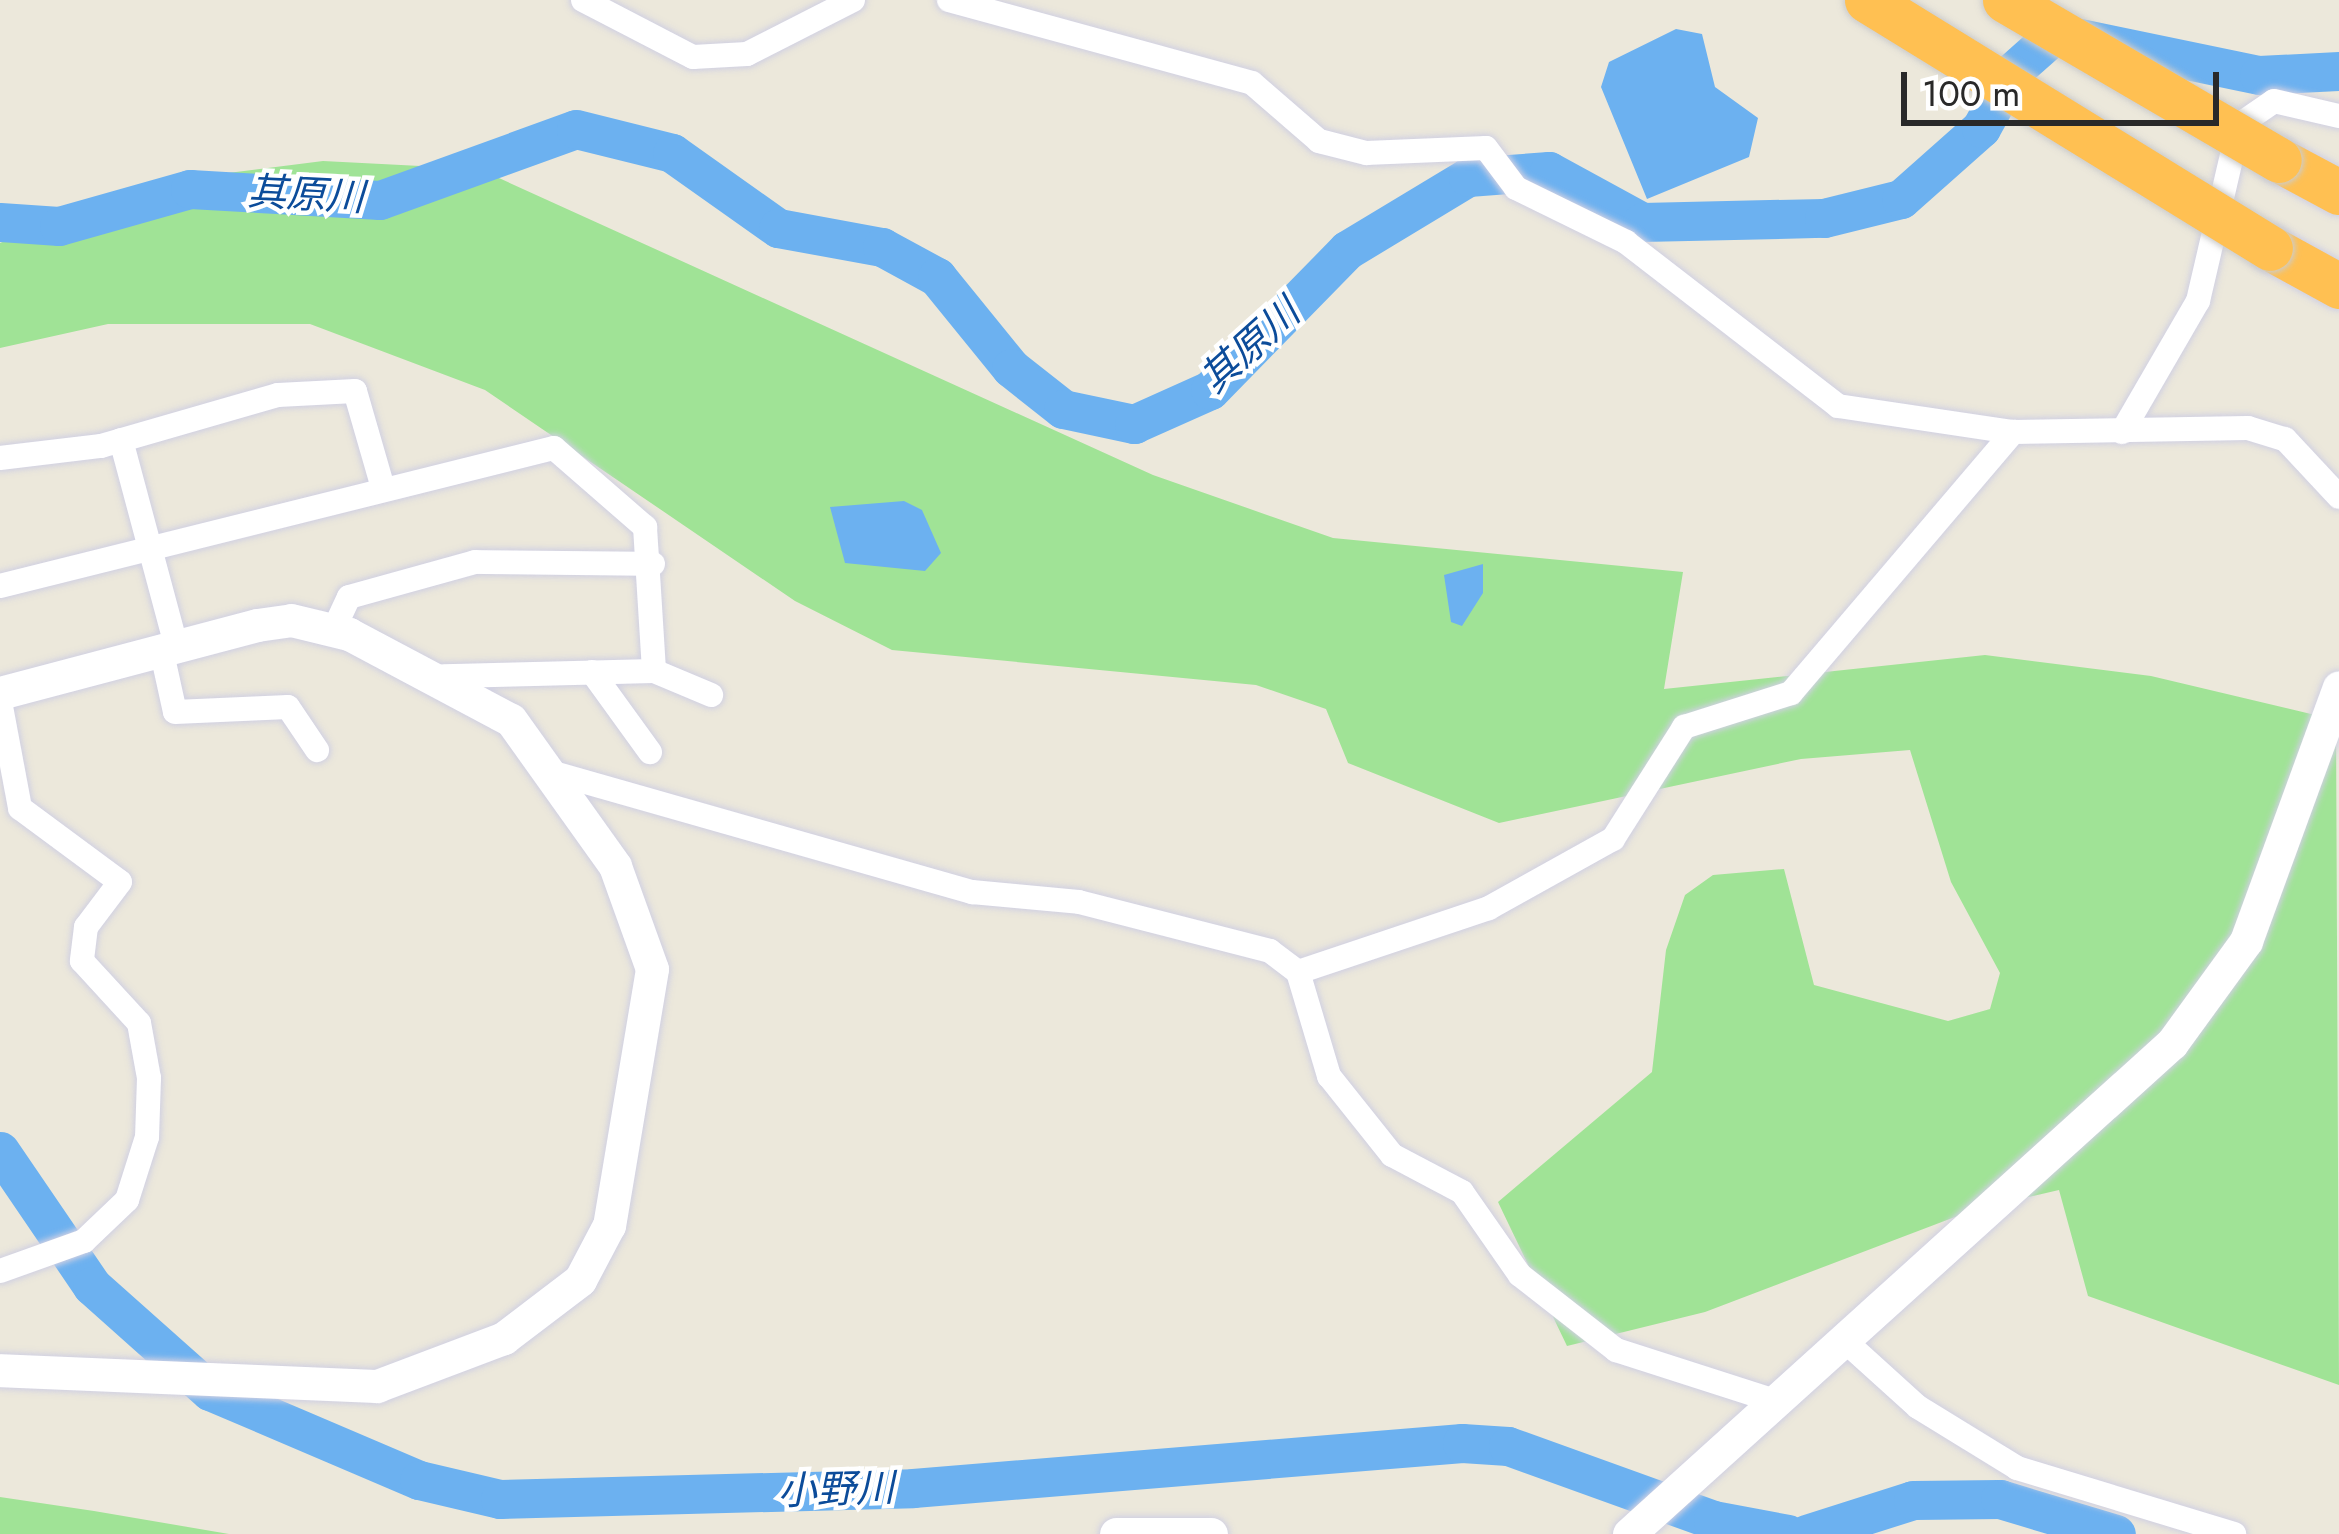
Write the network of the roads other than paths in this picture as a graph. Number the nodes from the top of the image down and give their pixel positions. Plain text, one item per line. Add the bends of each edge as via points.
1 (583, 0) edge
2 (853, 0) edge
3 (949, 0) edge
4 (1867, 0) edge
5 (2006, 0) edge
6 (2339, 116) edge
7 (2339, 192) edge
8 (2339, 286) edge
9 (2013, 432) junction
10 (2122, 432) junction
11 (121, 440) junction
12 (0, 458) edge
13 (383, 488) junction
14 (2339, 496) edge
15 (148, 548) junction
16 (653, 564) junction
17 (0, 586) edge
18 (334, 629) junction
19 (169, 651) junction
20 (654, 671) junction
21 (592, 672) junction
22 (444, 676) junction
23 (2339, 686) edge
24 (712, 695) dead end
25 (0, 697) edge
26 (317, 750) dead end
27 (650, 752) dead end
28 (554, 773) junction
29 (1298, 972) junction
30 (0, 1271) edge
31 (1846, 1342) junction
32 (0, 1370) edge
33 (1778, 1402) junction
34 (1116, 1534) edge
35 (1211, 1534) edge
36 (1629, 1534) edge
37 (2234, 1534) edge

1 - 2 street via 693,57 747,54
3 - 9 street via 1252,83 1319,141 1366,152 1486,148 1516,188 1626,242 1838,406
4 - 8 highway, bridge
5 - 7 highway, bridge
6 - 10 street via 2274,101 2239,125 2198,301
9 - 10 street
9 - 29 street via 1791,693 1684,727 1613,839 1490,908
10 - 14 street via 2248,428 2285,439
11 - 12 street
11 - 13 street via 278,395 355,391
11 - 15 street
13 - 15 street
13 - 16 street via 554,448 636,512
15 - 17 street
15 - 19 street
16 - 18 street via 475,562 349,597
16 - 20 street
18 - 19 street via 291,620
18 - 22 street
19 - 25 street
19 - 26 street via 176,712 289,707
20 - 21 street
20 - 24 street
21 - 22 street
21 - 27 street
22 - 28 street via 511,720
23 - 31 street via 2288,850 2215,989 2111,1107
25 - 30 street via 20,808 120,882 80,946 140,1023 148,1138 127,1200 84,1240
28 - 29 street via 972,892 1078,902 1249,946
28 - 32 street via 615,866 652,969 609,1226 559,1301 451,1367 377,1386
29 - 33 street via 1328,1076 1392,1155 1462,1192 1520,1275 1616,1350
31 - 33 street
31 - 37 street via 1918,1407 2017,1468
33 - 36 street
34 - 35 street

